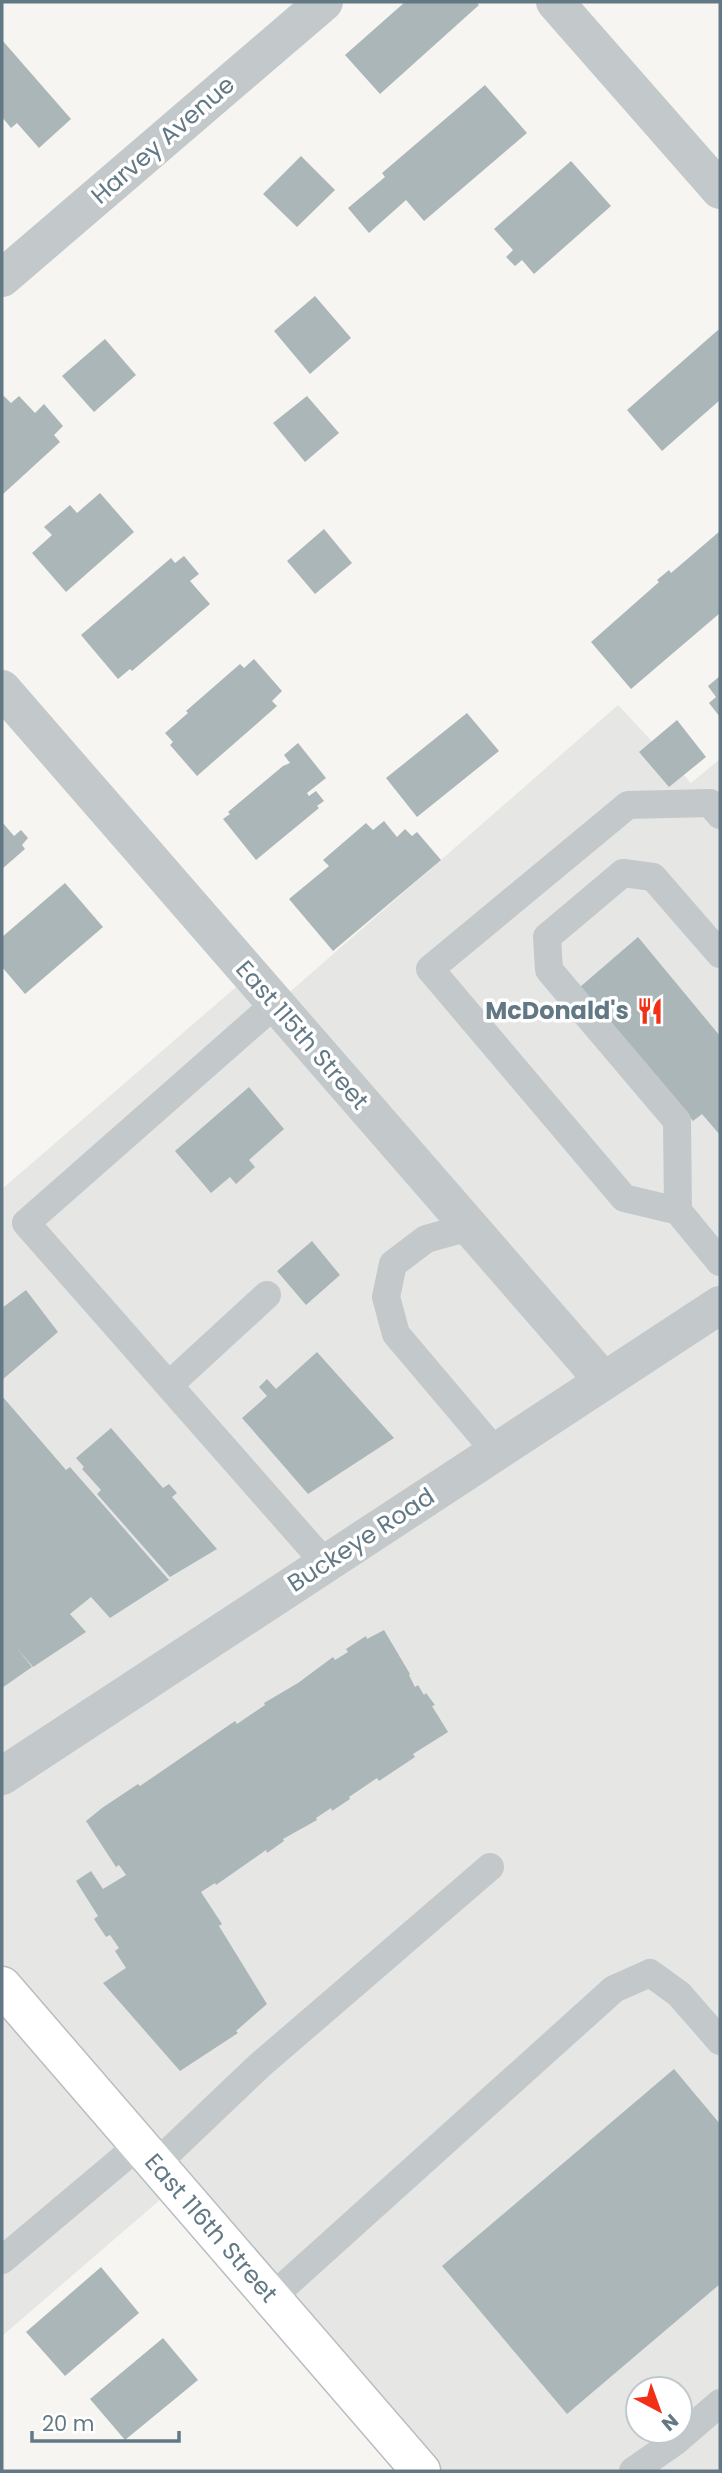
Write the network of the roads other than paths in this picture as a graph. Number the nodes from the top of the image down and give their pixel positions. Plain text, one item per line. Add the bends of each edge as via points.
1 (324, 2) edge
2 (555, 2) edge
3 (720, 190) edge
4 (2, 278) edge
5 (2, 689) edge
6 (720, 815) edge
7 (720, 954) edge
8 (275, 1004) junction
9 (678, 1212) junction
10 (469, 1227) junction
11 (720, 1262) edge
12 (267, 1295) dead end
13 (720, 1305) edge
14 (603, 1380) junction
15 (169, 1385) junction
16 (495, 1451) junction
17 (325, 1563) junction
18 (2, 1776) edge
19 (490, 1867) dead end
20 (2, 1986) edge
21 (720, 2041) edge
22 (148, 2155) junction
23 (2, 2259) edge
24 (271, 2298) junction
25 (720, 2403) edge
26 (421, 2471) edge
27 (633, 2471) edge

1 - 4 street, Harvey Avenue
2 - 3 street
5 - 8 street, East 115th Street
6 - 9 lane via 710,803 628,805 430,969 624,1198
7 - 9 lane via 653,877 623,873 547,937 549,970 677,1121
8 - 10 street, East 115th Street
8 - 15 lane via 26,1223
9 - 11 lane
10 - 14 street, East 115th Street
10 - 16 lane via 426,1239 393,1264 386,1297 396,1334
12 - 15 lane
13 - 14 street, Buckeye Road
14 - 16 street, Buckeye Road
15 - 17 lane
16 - 17 street, Buckeye Road
17 - 18 street, Buckeye Road
19 - 22 lane
20 - 22 main road, East 116th Street
21 - 24 lane via 679,1994 650,1973 614,1989
22 - 23 lane
22 - 24 main road, East 116th Street
24 - 26 main road, East 116th Street
25 - 27 lane

